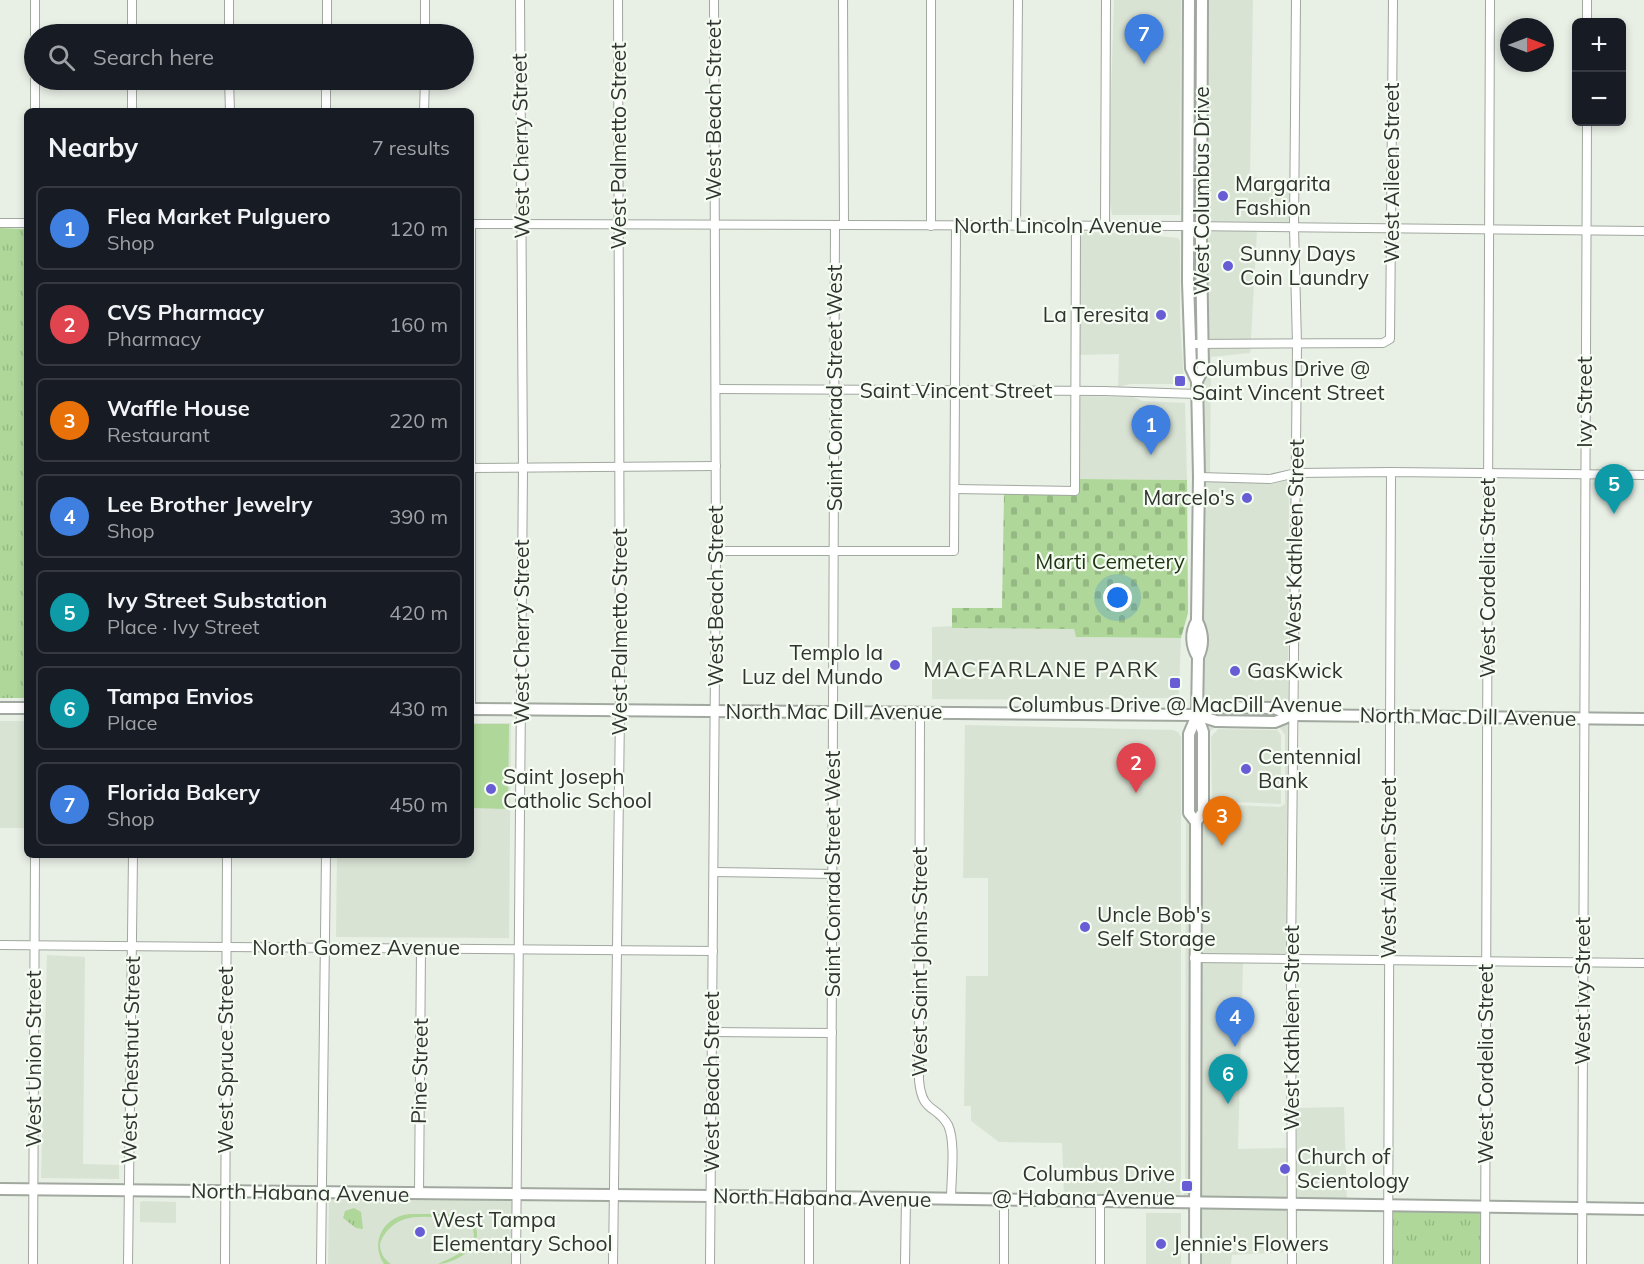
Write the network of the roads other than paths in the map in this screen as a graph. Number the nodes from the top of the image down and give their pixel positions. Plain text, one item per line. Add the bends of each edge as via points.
1 (35, 0) edge
2 (132, 0) edge
3 (229, 0) edge
4 (327, 0) edge
5 (425, 0) edge
6 (520, 0) edge
7 (618, 0) edge
8 (714, 0) edge
9 (843, 0) edge
10 (931, 0) edge
11 (1018, 0) edge
12 (1106, 0) edge
13 (1189, 0) edge
14 (1202, 0) edge
15 (1296, 0) edge
16 (1393, 0) edge
17 (1490, 0) edge
18 (1587, 0) edge
19 (1587, 18) edge
20 (35, 24) edge
21 (132, 24) edge
22 (229, 24) edge
23 (327, 24) edge
24 (425, 24) edge
25 (35, 90) edge
26 (132, 90) edge
27 (230, 90) edge
28 (326, 90) edge
29 (424, 90) edge
30 (35, 108) edge
31 (132, 108) edge
32 (230, 108) edge
33 (326, 108) edge
34 (424, 108) edge
35 (1587, 126) edge
36 (0, 223) edge
37 (24, 223) edge
38 (474, 224) edge
39 (522, 224) junction
40 (619, 224) junction
41 (714, 225) junction
42 (839, 225) junction
43 (931, 226) junction
44 (956, 226) junction
45 (1017, 226) junction
46 (1076, 226) junction
47 (1105, 226) junction
48 (1188, 226) junction
49 (1201, 226) junction
50 (1294, 227) junction
51 (1392, 228) junction
52 (1490, 229) junction
53 (1586, 230) junction
54 (1644, 231) edge
55 (1190, 344) junction
56 (1203, 344) junction
57 (1297, 344) junction
58 (1197, 381) junction
59 (716, 389) junction
60 (835, 391) junction
61 (955, 392) junction
62 (1076, 392) junction
63 (1197, 394) junction
64 (716, 466) junction
65 (620, 467) junction
66 (474, 468) edge
67 (523, 468) junction
68 (1391, 472) junction
69 (1296, 473) junction
70 (1488, 473) junction
71 (1585, 475) junction
72 (1644, 476) edge
73 (1199, 477) junction
74 (954, 489) junction
75 (716, 551) junction
76 (835, 552) junction
77 (0, 708) edge
78 (24, 708) edge
79 (474, 710) edge
80 (522, 710) junction
81 (620, 711) junction
82 (715, 711) junction
83 (834, 712) junction
84 (920, 712) junction
85 (1197, 715) junction
86 (1292, 715) junction
87 (1389, 716) junction
88 (1487, 717) junction
89 (1584, 718) junction
90 (1644, 719) edge
91 (35, 858) edge
92 (133, 858) edge
93 (227, 858) edge
94 (326, 858) edge
95 (714, 872) junction
96 (832, 874) junction
97 (0, 945) edge
98 (34, 945) junction
99 (132, 946) junction
100 (226, 947) junction
101 (324, 947) junction
102 (421, 948) junction
103 (520, 950) junction
104 (617, 951) junction
105 (713, 951) junction
106 (1194, 958) junction
107 (1291, 959) junction
108 (1388, 960) junction
109 (1486, 961) junction
110 (1583, 962) junction
111 (1644, 963) edge
112 (713, 1032) junction
113 (832, 1033) junction
114 (0, 1189) edge
115 (33, 1190) junction
116 (129, 1191) junction
117 (226, 1192) junction
118 (321, 1193) junction
119 (419, 1194) junction
120 (518, 1196) junction
121 (614, 1197) junction
122 (711, 1197) junction
123 (809, 1198) junction
124 (831, 1198) junction
125 (906, 1198) junction
126 (951, 1199) junction
127 (1004, 1200) junction
128 (1100, 1201) junction
129 (1195, 1203) junction
130 (1293, 1204) junction
131 (1388, 1206) junction
132 (1485, 1207) junction
133 (1582, 1208) junction
134 (1644, 1209) edge
135 (33, 1264) edge
136 (128, 1264) edge
137 (225, 1264) edge
138 (321, 1264) edge
139 (516, 1264) edge
140 (613, 1264) edge
141 (710, 1264) edge
142 (808, 1264) edge
143 (905, 1264) edge
144 (1004, 1264) edge
145 (1100, 1264) edge
146 (1195, 1264) edge
147 (1292, 1264) edge
148 (1388, 1264) edge
149 (1485, 1264) edge
150 (1582, 1264) edge

1 - 20 street
2 - 21 street
3 - 22 street
4 - 23 street
5 - 24 street
6 - 39 street, West Cherry Street
7 - 40 street, West Palmetto Street
8 - 41 street, West Beach Street
9 - 42 street, Saint Conrad Street West
10 - 43 street
11 - 45 street
12 - 47 street
13 - 48 street, West Columbus Drive
14 - 49 street, West Columbus Drive
15 - 50 street, West Kathleen Street
16 - 51 street, West Aileen Street
17 - 52 street, West Cordelia Street
18 - 19 street
25 - 30 street
26 - 31 street
27 - 32 street
28 - 33 street
29 - 34 street
35 - 53 street, Ivy Street
36 - 37 street
38 - 39 street, North Lincoln Avenue
39 - 40 street, North Lincoln Avenue
39 - 67 street, West Cherry Street
40 - 41 street, North Lincoln Avenue
40 - 65 street, West Palmetto Street
41 - 42 street, North Lincoln Avenue
41 - 59 street, West Beach Street
42 - 43 street, North Lincoln Avenue
42 - 60 street, Saint Conrad Street West
43 - 44 street, North Lincoln Avenue
44 - 45 street, North Lincoln Avenue
44 - 61 street
45 - 46 street, North Lincoln Avenue
46 - 47 street, North Lincoln Avenue
46 - 62 street
47 - 48 street, North Lincoln Avenue
48 - 49 street, North Lincoln Avenue
48 - 55 street, West Columbus Drive
49 - 50 street, North Lincoln Avenue
49 - 56 street, West Columbus Drive
50 - 51 street, North Lincoln Avenue
50 - 57 street, West Kathleen Street
51 - 52 street, North Lincoln Avenue
51 - 57 street, West Aileen Street via 1390,339 1383,343
52 - 53 street, North Lincoln Avenue
52 - 70 street, West Cordelia Street
53 - 54 street, North Lincoln Avenue
53 - 71 street, Ivy Street
55 - 56 street
55 - 58 street, West Columbus Drive via 1191,368
56 - 57 street
56 - 58 street, West Columbus Drive via 1203,369
57 - 69 street, West Kathleen Street
58 - 63 street, West Columbus Drive
59 - 60 street, Saint Vincent Street
59 - 64 street, West Beach Street
60 - 61 street, Saint Vincent Street
60 - 76 street, Saint Conrad Street West
61 - 62 street, Saint Vincent Street
61 - 74 street
62 - 63 street, Saint Vincent Street
62 - 74 street via 1075,491
63 - 73 street, West Columbus Drive
64 - 65 street
64 - 75 street, West Beach Street
65 - 67 street
65 - 81 street, West Palmetto Street
66 - 67 street
67 - 80 street, West Cherry Street
68 - 69 street
68 - 70 street
68 - 87 street, West Aileen Street
69 - 73 street via 1270,478
69 - 86 street, West Kathleen Street
70 - 71 street
70 - 88 street, West Cordelia Street
71 - 72 street
71 - 89 street, Ivy Street
73 - 85 street, West Columbus Drive via 1197,621 1202,631 1202,650 1197,657
74 - 76 street via 954,551
75 - 76 street
75 - 82 street, West Beach Street
76 - 83 street, Saint Conrad Street West
77 - 78 street
79 - 80 street, North Mac Dill Avenue
80 - 81 street, North Mac Dill Avenue
80 - 103 street, West Cherry Street
81 - 82 street, North Mac Dill Avenue
81 - 104 street, West Palmetto Street
82 - 83 street, North Mac Dill Avenue
82 - 95 street, West Beach Street
83 - 84 street, North Mac Dill Avenue
83 - 96 street, Saint Conrad Street West
84 - 85 street, North Mac Dill Avenue
84 - 126 street, West Saint Johns Street via 919,1080 926,1104 943,1118 950,1131
85 - 86 street, North Mac Dill Avenue via 1215,707 1275,708
85 - 106 street, West Columbus Drive via 1189,734 1189,813 1196,822
86 - 87 street, North Mac Dill Avenue
86 - 107 street, West Kathleen Street
87 - 88 street, North Mac Dill Avenue
87 - 108 street, West Aileen Street
88 - 89 street, North Mac Dill Avenue
88 - 109 street, West Cordelia Street
89 - 90 street, North Mac Dill Avenue
89 - 110 street, West Ivy Street
91 - 98 street, West Union Street
92 - 99 street, West Chestnut Street
93 - 100 street, West Spruce Street
94 - 101 street
95 - 96 street
95 - 105 street, West Beach Street
96 - 113 street, Saint Conrad Street West
97 - 98 street, North Gomez Avenue
98 - 99 street, North Gomez Avenue
98 - 115 street, West Union Street
99 - 100 street, North Gomez Avenue
99 - 116 street, West Chestnut Street
100 - 101 street, North Gomez Avenue
100 - 117 street, West Spruce Street
101 - 102 street, North Gomez Avenue
101 - 118 street
102 - 103 street, North Gomez Avenue
102 - 119 street, Pine Street
103 - 104 street, North Gomez Avenue
103 - 120 street, West Cherry Street
104 - 105 street, North Gomez Avenue
104 - 121 street, West Palmetto Street
105 - 112 street, West Beach Street
106 - 107 street
106 - 129 street, West Columbus Drive
107 - 108 street
107 - 130 street, West Kathleen Street
108 - 109 street
108 - 131 street, West Aileen Street
109 - 110 street
109 - 132 street, West Cordelia Street
110 - 111 street
110 - 133 street, West Ivy Street
112 - 113 street
112 - 122 street, West Beach Street
113 - 124 street, Saint Conrad Street West
114 - 115 street, North Habana Avenue
115 - 116 street, North Habana Avenue
115 - 135 street, West Union Street
116 - 117 street, North Habana Avenue
116 - 136 street, West Chestnut Street
117 - 118 street, North Habana Avenue
117 - 137 street, West Spruce Street
118 - 119 street, North Habana Avenue
118 - 138 street
119 - 120 street, North Habana Avenue
120 - 121 street, North Habana Avenue
120 - 139 street, West Cherry Street
121 - 122 street, North Habana Avenue
121 - 140 street, West Palmetto Street
122 - 123 street, North Habana Avenue
122 - 141 street, West Beach Street
123 - 124 street, North Habana Avenue
123 - 142 street
124 - 125 street, North Habana Avenue
125 - 126 street, North Habana Avenue
125 - 143 street
126 - 127 street, North Habana Avenue
127 - 128 street, North Habana Avenue
127 - 144 street
128 - 129 street, North Habana Avenue
128 - 145 street
129 - 130 street, North Habana Avenue
129 - 146 street, West Columbus Drive
130 - 131 street, North Habana Avenue
130 - 147 street, West Kathleen Street
131 - 132 street, North Habana Avenue
131 - 148 street, West Aileen Street
132 - 133 street, North Habana Avenue
132 - 149 street, West Cordelia Street
133 - 134 street, North Habana Avenue
133 - 150 street, West Ivy Street

